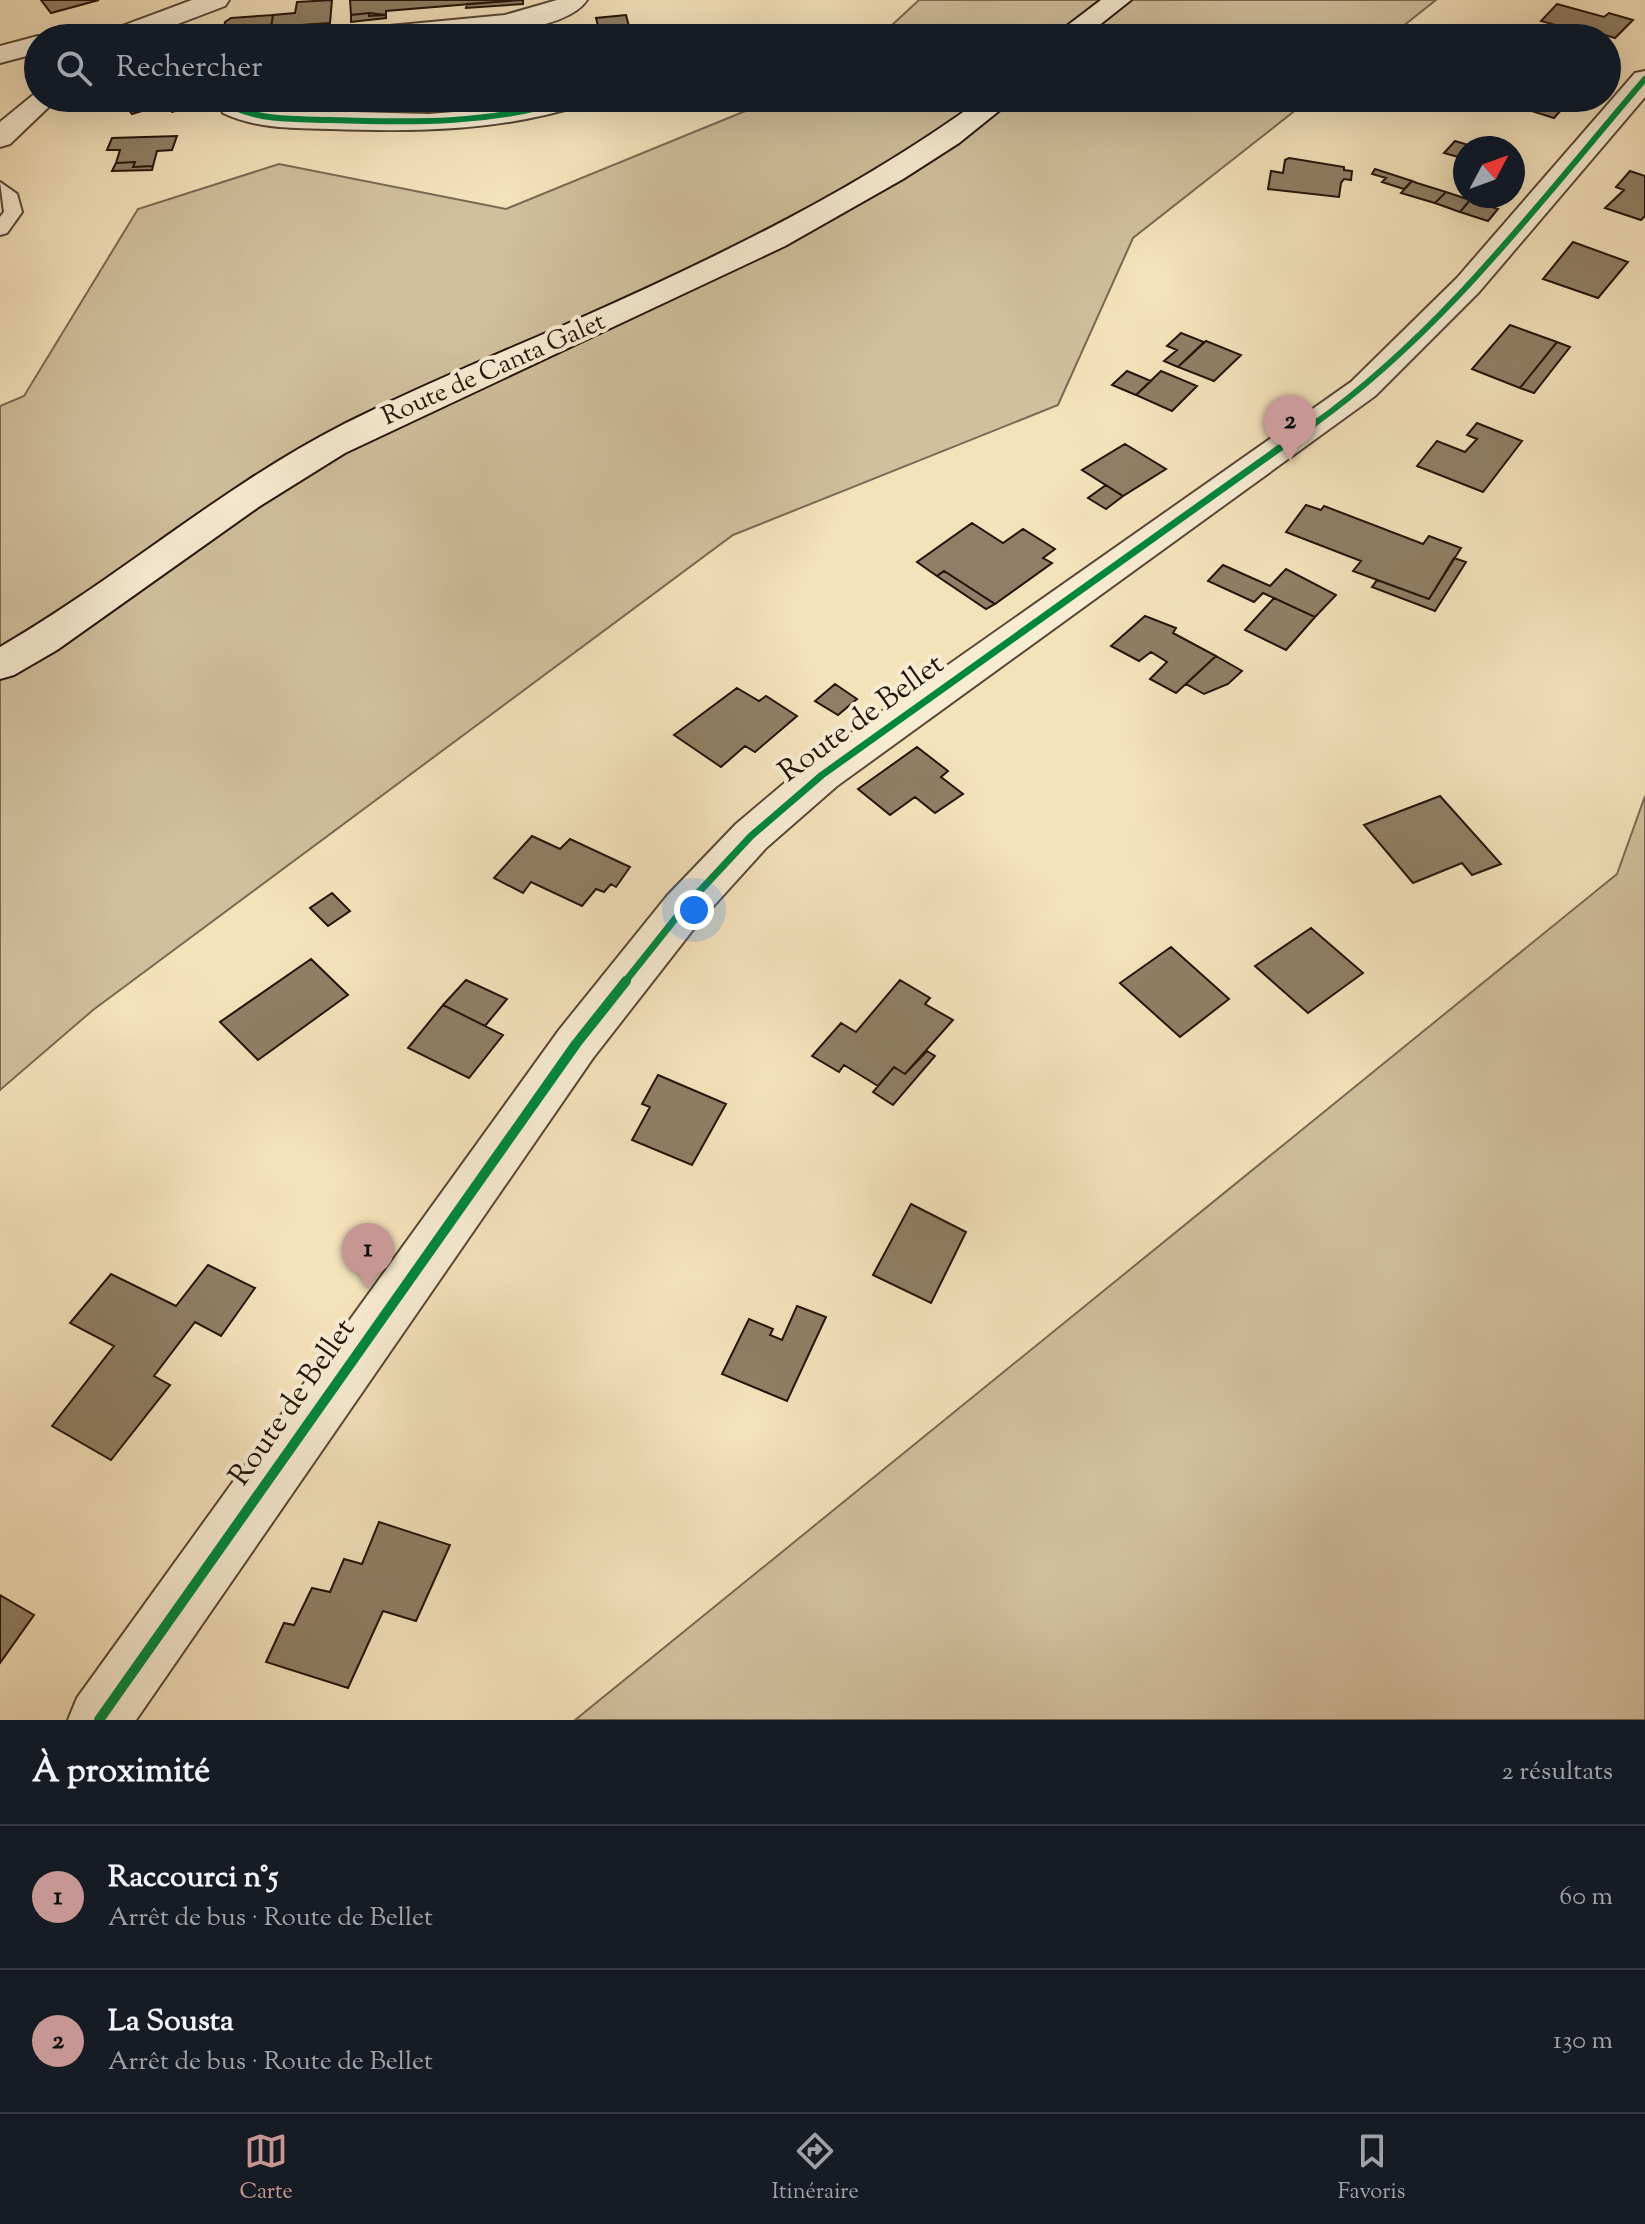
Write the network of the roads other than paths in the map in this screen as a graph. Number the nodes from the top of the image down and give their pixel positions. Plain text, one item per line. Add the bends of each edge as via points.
1 (216, 0) edge
2 (574, 0) edge
3 (1118, 0) edge
4 (148, 24) edge
5 (486, 24) edge
6 (1085, 24) edge
7 (24, 48) edge
8 (0, 55) edge
9 (1645, 79) edge
10 (1621, 107) edge
11 (29, 112) edge
12 (244, 112) edge
13 (536, 112) edge
14 (980, 112) edge
15 (1617, 112) edge
16 (0, 138) edge
17 (0, 187) edge
18 (0, 229) edge
19 (0, 665) edge
20 (99, 1720) edge

1 - 4 street
2 - 5 street via 565,9 535,19
3 - 6 street
7 - 8 street
9 - 10 street, Route de Bellet
11 - 16 street
12 - 13 street via 279,119 488,122
14 - 19 street, Route de Canta Galet via 855,195 633,308 334,443 260,486 109,597
15 - 20 street, Route de Bellet via 1468,285 1363,389 822,775 732,856 576,1044
17 - 18 lane via 11,198 13,212

